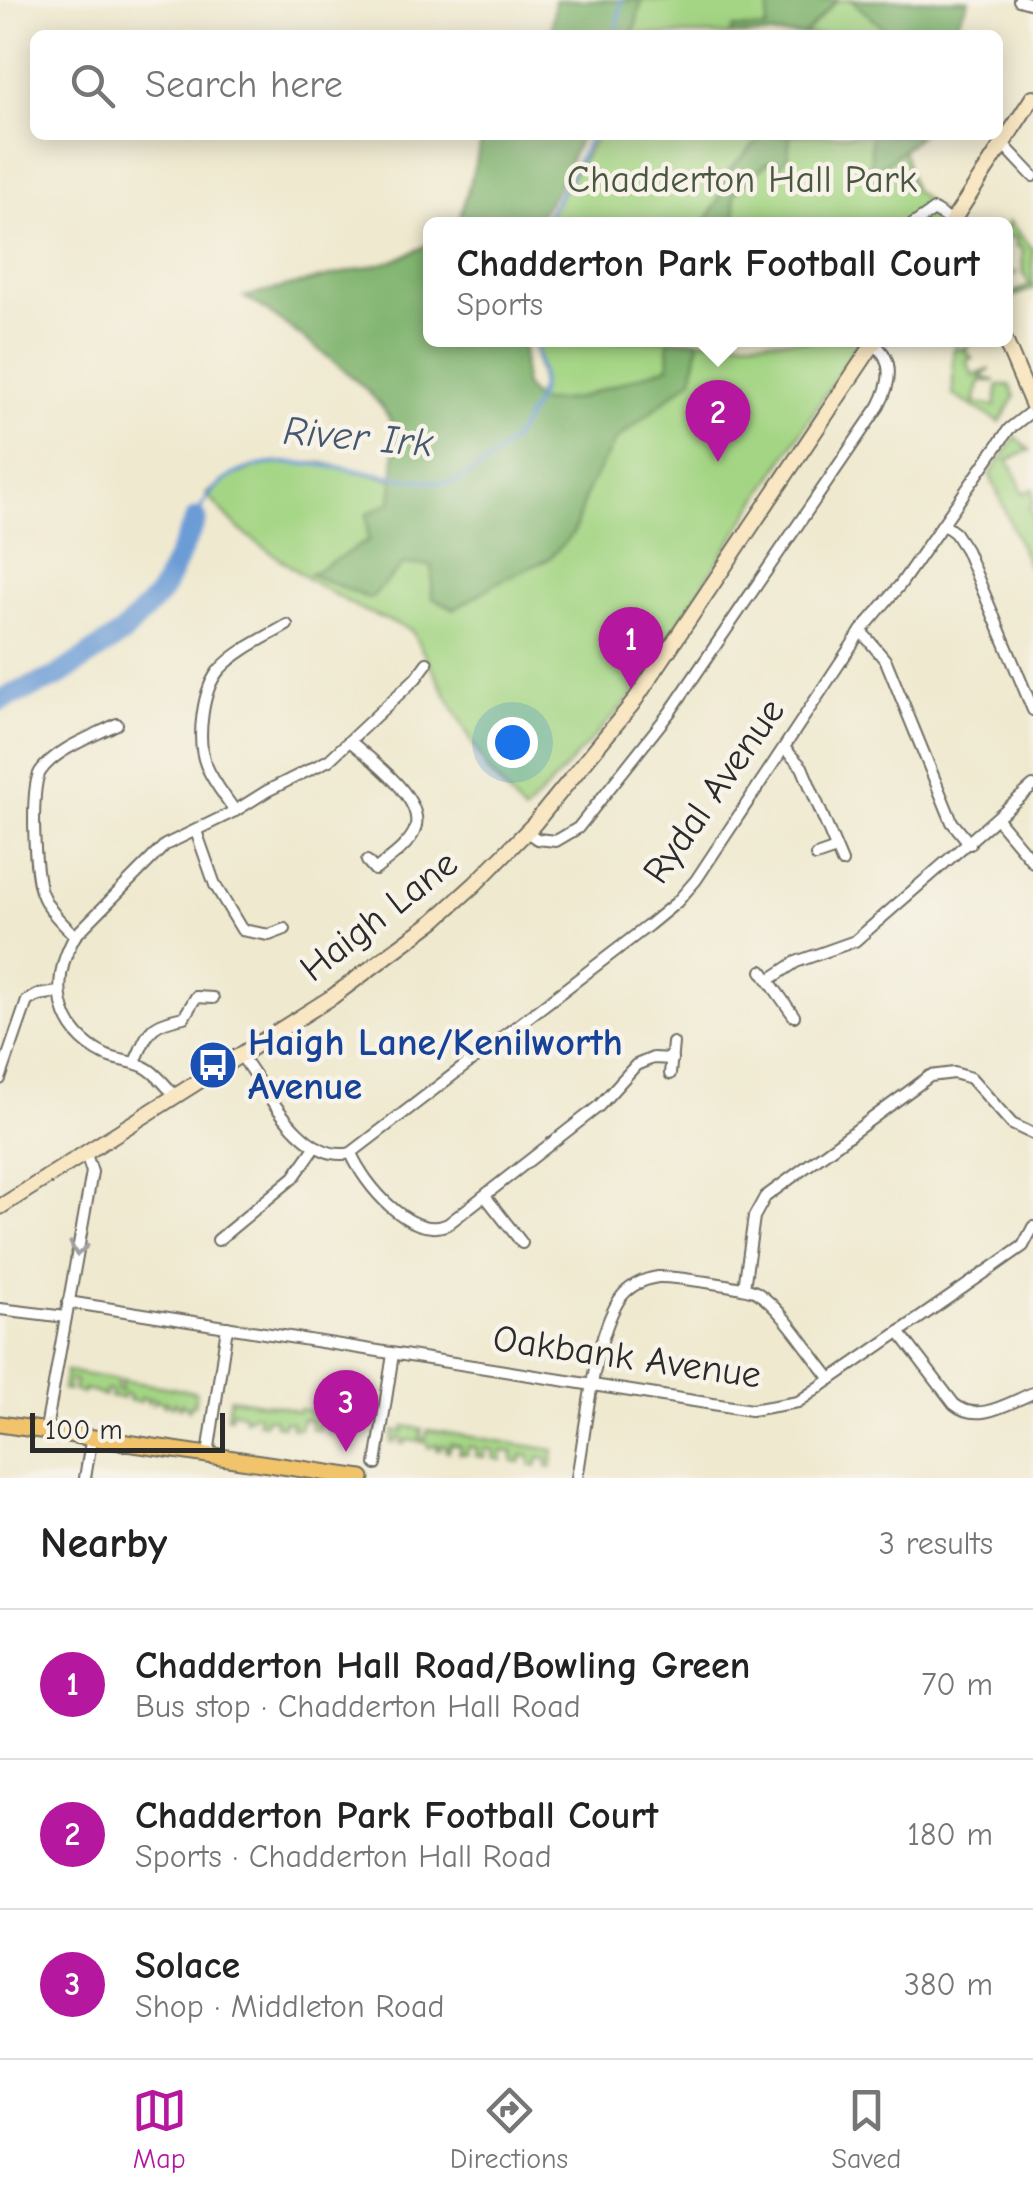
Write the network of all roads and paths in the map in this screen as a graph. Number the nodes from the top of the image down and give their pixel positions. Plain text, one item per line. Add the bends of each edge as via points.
1 (1019, 0) edge
2 (1033, 4) edge
3 (1033, 97) edge
4 (1003, 144) junction
5 (1033, 176) edge
6 (955, 217) edge
7 (871, 347) edge
8 (879, 347) edge
9 (1008, 347) edge
10 (1033, 408) edge
11 (943, 524) junction
12 (286, 625) dead end
13 (862, 631) junction
14 (427, 663) dead end
15 (1033, 710) edge
16 (118, 724) dead end
17 (350, 741) junction
18 (784, 748) junction
19 (1033, 786) edge
20 (235, 812) junction
21 (997, 818) junction
22 (531, 828) junction
23 (196, 831) junction
24 (970, 844) junction
25 (836, 848) junction
26 (816, 856) dead end
27 (367, 862) dead end
28 (842, 862) dead end
29 (1033, 862) edge
30 (286, 929) dead end
31 (75, 936) junction
32 (59, 992) junction
33 (214, 998) dead end
34 (794, 1016) dead end
35 (673, 1043) dead end
36 (242, 1057) junction
37 (672, 1059) junction
38 (135, 1062) junction
39 (670, 1074) dead end
40 (0, 1079) edge
41 (176, 1097) junction
42 (1033, 1134) edge
43 (315, 1148) junction
44 (352, 1153) junction
45 (86, 1154) junction
46 (485, 1196) junction
47 (0, 1207) edge
48 (1033, 1226) edge
49 (218, 1240) dead end
50 (522, 1242) dead end
51 (744, 1288) junction
52 (68, 1302) junction
53 (0, 1308) edge
54 (66, 1317) junction
55 (228, 1328) junction
56 (899, 1332) junction
57 (393, 1354) junction
58 (831, 1379) junction
59 (593, 1386) junction
60 (1033, 1393) edge
61 (0, 1424) edge
62 (46, 1430) junction
63 (92, 1436) junction
64 (208, 1454) junction
65 (376, 1464) dead end
66 (85, 1478) edge
67 (362, 1478) edge
68 (578, 1478) edge

1 - 2 street
3 - 4 main road
4 - 5 street
4 - 6 main road
7 - 22 main road, Haigh Lane via 634,703
8 - 22 street via 888,359 889,386 879,406 670,712 578,828 556,841 537,839
9 - 10 main road
10 - 11 street, Rydal Avenue via 1009,428
11 - 13 street, Rydal Avenue
11 - 15 street via 966,550
12 - 20 street via 218,670 204,700 202,752
13 - 18 street, Rydal Avenue
13 - 24 street via 886,661 952,822
14 - 17 street
16 - 31 street via 50,760 35,782 41,892
17 - 20 street via 311,772
17 - 27 street via 398,785 416,816 415,831 396,851 375,870
18 - 25 street via 802,767
18 - 44 street, Rydal Avenue via 677,902
19 - 21 street
20 - 23 street
21 - 24 street
21 - 29 street
22 - 36 main road, Haigh Lane via 403,946
23 - 30 street via 215,885 242,930
23 - 31 street via 165,845
24 - 34 street via 855,941 766,976
25 - 26 street
25 - 28 street
31 - 32 street
32 - 38 street via 84,1040 106,1056
32 - 40 street via 27,1001
33 - 38 street via 196,996 184,1017 151,1028
35 - 37 street
36 - 41 main road, Haigh Lane
36 - 43 street
37 - 39 street
37 - 46 street via 636,1064 599,1106
38 - 41 street
41 - 45 main road, Haigh Lane
42 - 51 street via 1012,1124 971,1078 930,1076 765,1197 754,1218
43 - 44 street
43 - 49 street via 294,1177
44 - 46 street via 372,1189 422,1228 448,1224
45 - 47 main road, Haigh Lane
45 -> 52 street via 92,1172
46 - 50 street
48 - 56 street, Oakbank Avenue via 1023,1246
51 - 58 street via 772,1306
51 - 59 street via 661,1276 641,1281 622,1294 611,1315
52 - 54 street
52 - 55 street, Oakbank Avenue
53 - 54 street
54 - 62 street
55 - 57 street, Oakbank Avenue
55 - 64 street
56 - 58 street, Oakbank Avenue
56 - 60 street via 966,1412 990,1411
57 - 59 street, Oakbank Avenue
57 - 65 street
58 - 59 street, Oakbank Avenue via 798,1402 751,1410
59 - 68 street
61 - 62 main road
62 - 63 main road
63 - 64 main road
63 - 66 street
64 - 67 main road

